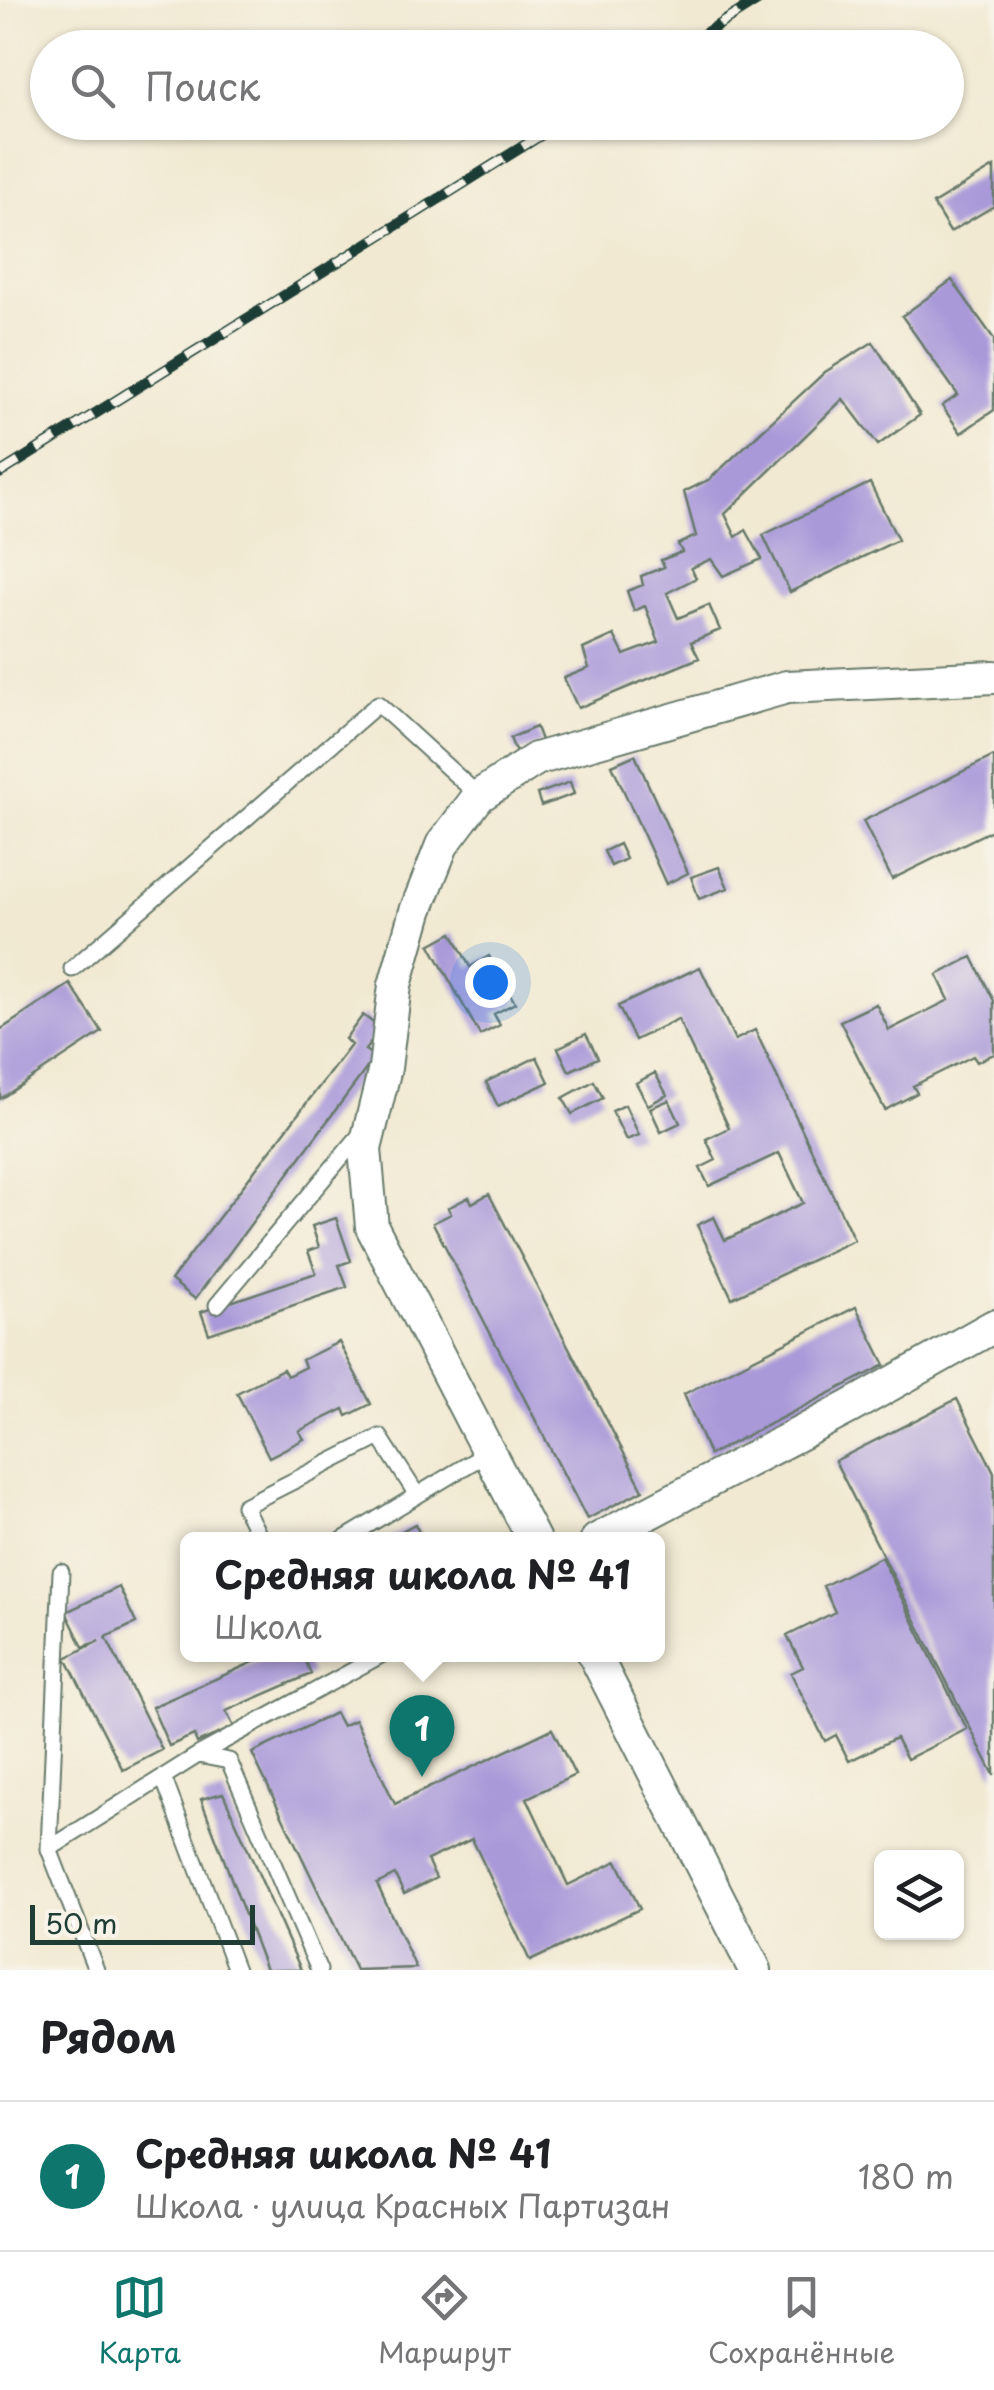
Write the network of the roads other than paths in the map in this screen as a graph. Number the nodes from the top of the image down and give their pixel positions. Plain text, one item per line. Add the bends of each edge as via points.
1 (994, 677) edge
2 (479, 796) junction
3 (72, 968) dead end
4 (372, 1120) junction
5 (217, 1305) dead end
6 (994, 1326) edge
7 (489, 1452) junction
8 (417, 1496) junction
9 (257, 1532) edge
10 (356, 1532) edge
11 (530, 1532) edge
12 (612, 1532) edge
13 (61, 1572) dead end
14 (369, 1662) edge
15 (598, 1662) edge
16 (198, 1755) junction
17 (163, 1777) junction
18 (49, 1849) junction
19 (96, 1970) edge
20 (236, 1970) edge
21 (319, 1970) edge
22 (755, 1970) edge

1 - 2 street via 787,687 536,759
2 - 3 lane via 378,704
2 - 4 street via 442,845 416,911 395,985
4 - 5 lane
4 - 7 street via 366,1148 372,1227
6 - 12 street
7 - 8 lane
7 - 11 street
8 - 9 lane via 380,1436 244,1506
8 - 10 lane
13 - 18 lane
14 - 16 lane
15 - 22 street
16 - 17 lane
16 - 21 lane via 229,1760
17 - 18 lane
17 - 20 lane
18 - 19 lane

